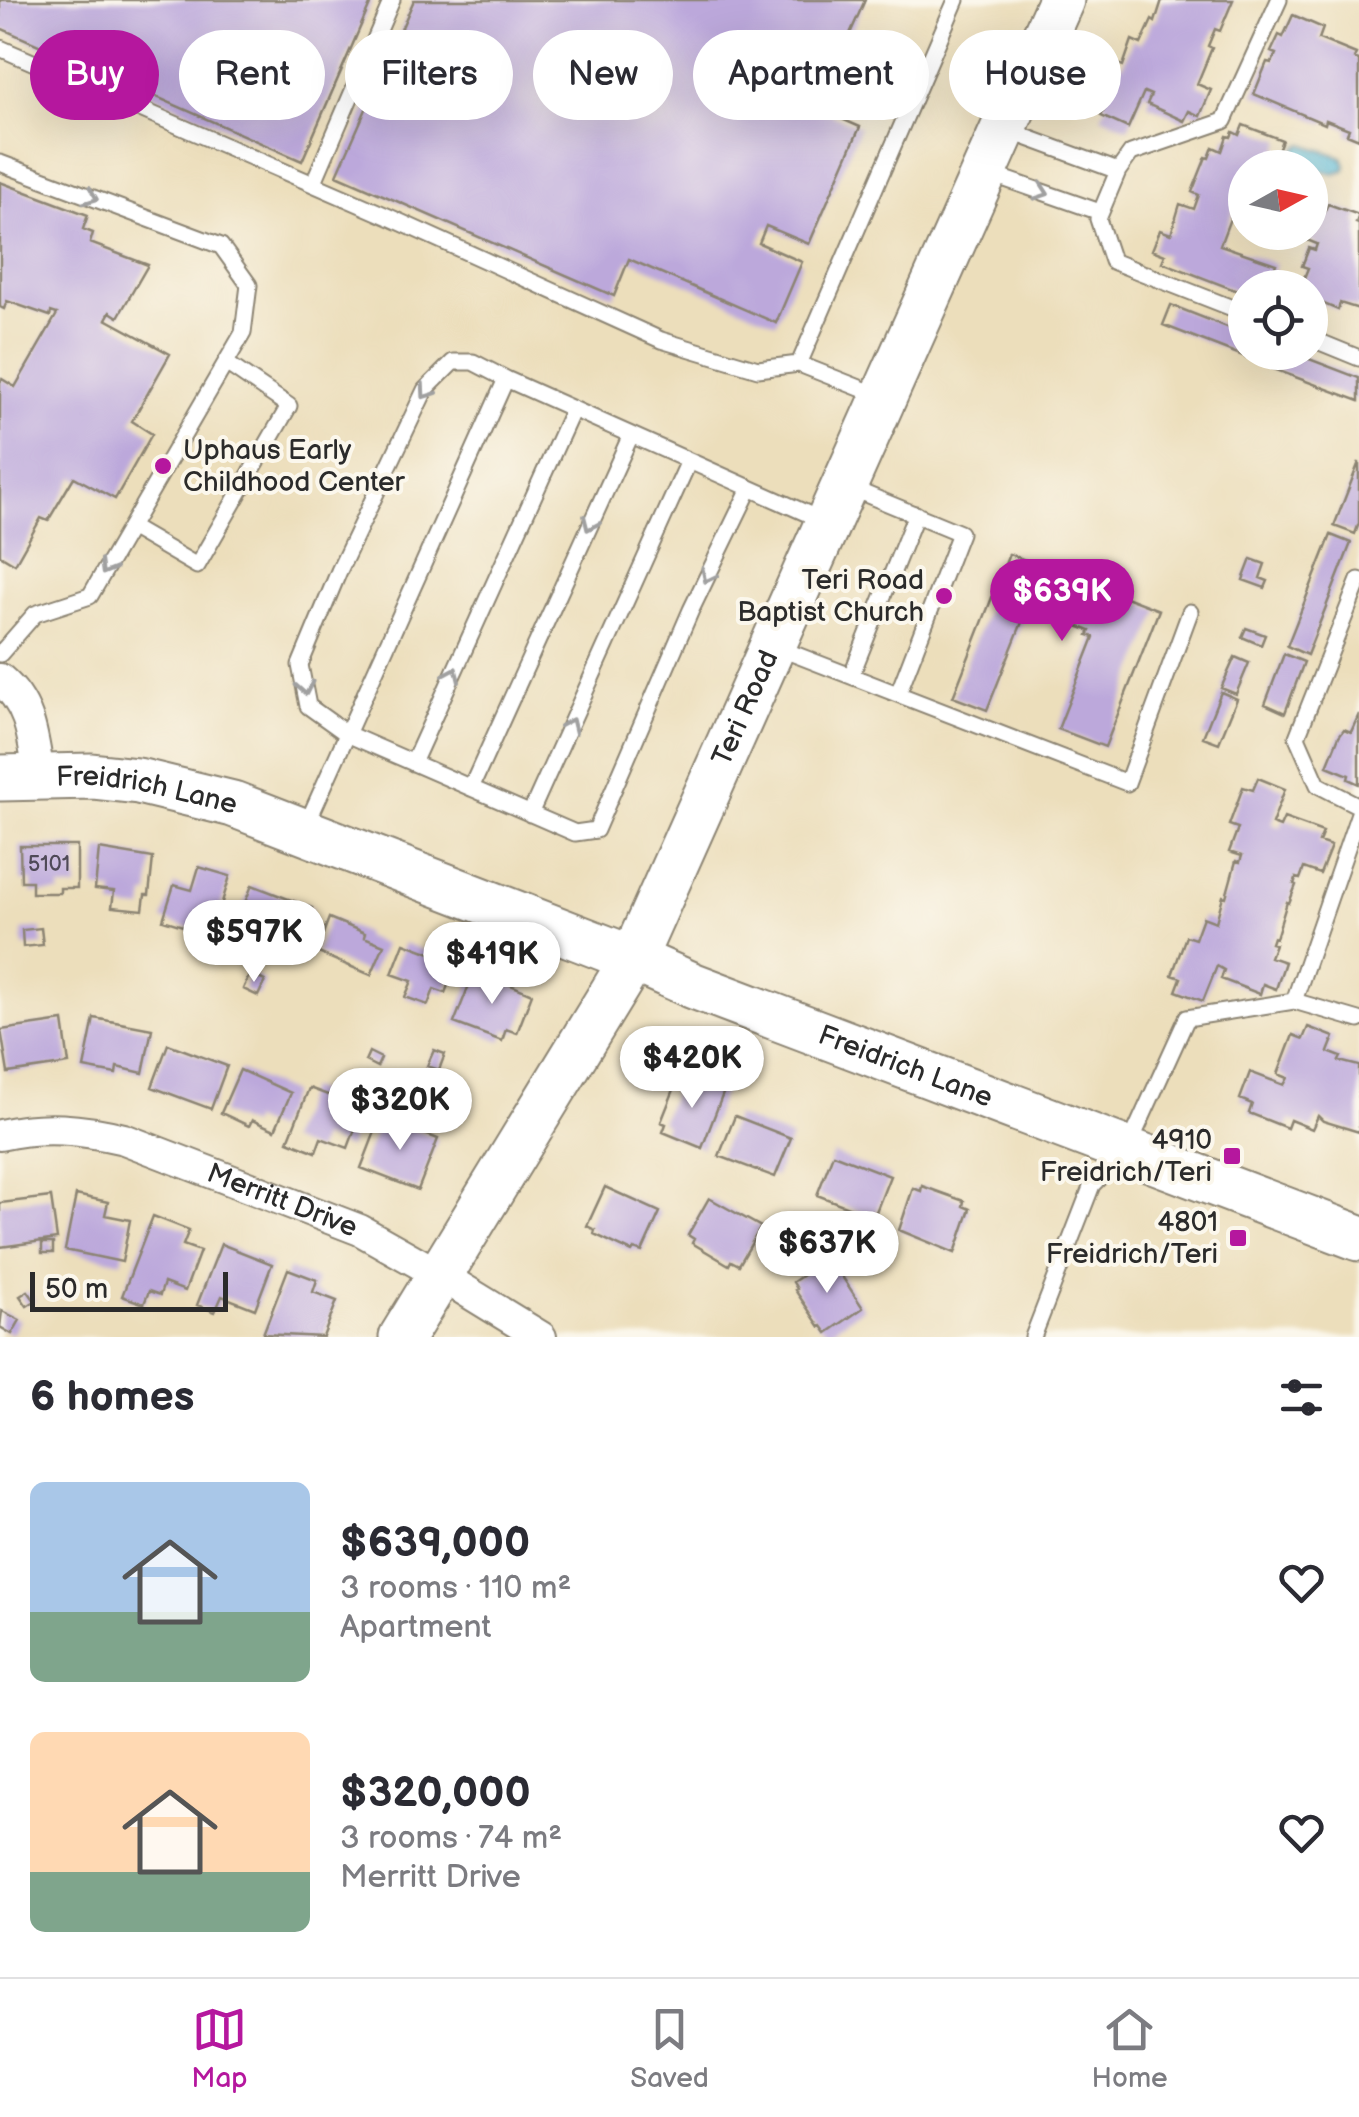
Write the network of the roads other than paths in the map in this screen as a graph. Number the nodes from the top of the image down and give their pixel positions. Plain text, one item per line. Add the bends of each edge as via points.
1 (392, 0) edge
2 (956, 0) edge
3 (1061, 0) edge
4 (1280, 0) edge
5 (0, 48) edge
6 (1004, 129) junction
7 (0, 163) edge
8 (1118, 171) junction
9 (984, 172) junction
10 (313, 184) junction
11 (1100, 212) junction
12 (1228, 306) edge
13 (1328, 345) edge
14 (1359, 358) edge
15 (226, 363) junction
16 (798, 364) junction
17 (506, 379) junction
18 (883, 398) junction
19 (574, 409) junction
20 (631, 435) junction
21 (690, 461) junction
22 (750, 488) junction
23 (836, 504) junction
24 (916, 514) junction
25 (130, 527) junction
26 (1359, 580) edge
27 (1190, 612) dead end
28 (772, 645) junction
29 (0, 654) edge
30 (851, 676) junction
31 (0, 678) edge
32 (898, 694) junction
33 (347, 734) junction
34 (413, 763) junction
35 (19, 777) edge
36 (470, 788) junction
37 (1359, 809) edge
38 (530, 814) junction
39 (304, 832) junction
40 (633, 959) junction
41 (1294, 1002) junction
42 (1359, 1020) edge
43 (0, 1135) edge
44 (1127, 1150) junction
45 (1359, 1238) edge
46 (440, 1274) junction
47 (402, 1337) edge
48 (540, 1337) edge
49 (1034, 1337) edge

1 - 10 lane
2 - 16 lane
3 - 6 street, Teri Road
4 - 8 lane via 1224,121 1131,153
5 - 10 lane
6 - 8 lane
6 - 9 street, Teri Road
7 -> 15 lane via 221,246 248,285 242,333
8 - 11 lane
9 -> 11 lane
9 - 18 street, Teri Road
10 - 16 lane via 662,340 758,369
11 - 12 lane via 1112,260
13 - 14 lane
15 - 25 lane
15 - 25 lane via 289,406 197,566
16 - 18 lane
17 - 19 lane
17 - 33 lane
17 -> 33 lane via 473,362 452,362 425,390 338,572 300,665 308,706
18 - 23 street, Teri Road
19 - 20 lane
34 -> 19 lane
20 - 21 lane
20 -> 36 lane
21 - 22 lane
38 -> 21 lane
22 - 23 lane
22 -> 38 lane via 596,830 574,833
23 - 24 lane
23 - 28 street, Teri Road
24 - 30 lane
24 - 32 lane via 960,532
25 -> 29 lane via 90,596 35,614
26 - 37 lane via 1298,737 1318,784
27 - 32 lane via 1128,783
28 - 30 lane
28 - 40 street, Teri Road
30 - 32 lane
31 - 35 street, Freidrich Lane via 30,721
33 - 34 lane
33 - 39 lane
34 - 36 lane
35 - 39 street, Freidrich Lane via 107,778 186,791
36 - 38 lane
37 - 41 lane
39 - 40 street, Freidrich Lane
40 - 44 street, Freidrich Lane
40 - 46 street, Teri Road
41 - 42 lane
41 - 44 lane via 1187,1018
43 - 46 street, Merritt Drive via 50,1128 124,1139 360,1230
44 - 45 street, Freidrich Lane
44 - 49 lane via 1092,1185
46 - 47 street, Teri Road
46 - 48 street, Merritt Drive

